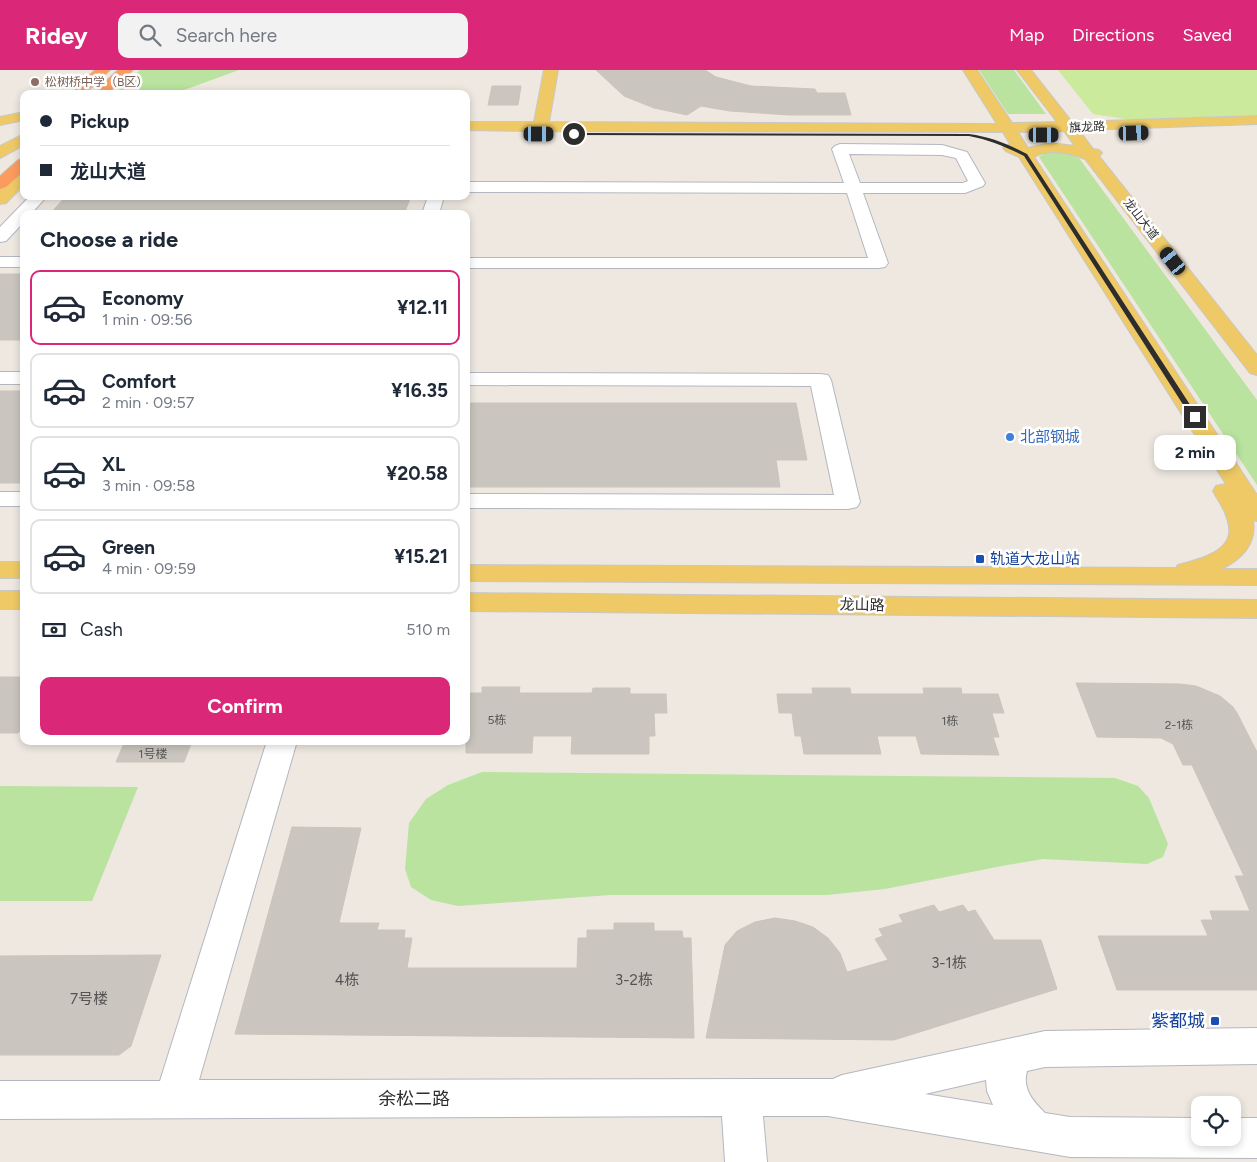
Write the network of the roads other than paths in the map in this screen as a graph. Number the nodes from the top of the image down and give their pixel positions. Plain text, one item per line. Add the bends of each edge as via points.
1 (103, 70) edge
2 (126, 70) edge
3 (551, 70) edge
4 (970, 70) edge
5 (1024, 70) edge
6 (80, 90) edge
7 (104, 90) edge
8 (560, 108) dead end
9 (20, 117) edge
10 (1257, 120) edge
11 (0, 121) edge
12 (470, 126) edge
13 (1257, 128) edge
14 (539, 130) junction
15 (556, 130) junction
16 (1072, 131) junction
17 (1011, 132) junction
18 (470, 134) edge
19 (1117, 134) junction
20 (969, 135) junction
21 (20, 142) edge
22 (20, 144) edge
23 (0, 153) edge
24 (1026, 155) junction
25 (1092, 156) junction
26 (0, 163) edge
27 (20, 166) edge
28 (20, 180) edge
29 (0, 184) edge
30 (470, 187) edge
31 (853, 188) junction
32 (0, 199) edge
33 (35, 200) edge
34 (26, 210) edge
35 (20, 216) edge
36 (0, 237) edge
37 (0, 262) edge
38 (20, 262) edge
39 (470, 263) edge
40 (1257, 369) edge
41 (0, 378) edge
42 (20, 378) edge
43 (470, 379) edge
44 (1225, 464) junction
45 (0, 500) edge
46 (20, 500) edge
47 (470, 501) edge
48 (1254, 507) edge
49 (0, 570) edge
50 (20, 570) edge
51 (470, 573) edge
52 (1149, 576) junction
53 (1257, 577) edge
54 (0, 600) edge
55 (20, 600) edge
56 (470, 602) edge
57 (1147, 608) junction
58 (1257, 609) edge
59 (1257, 627) edge
60 (281, 745) edge
61 (1257, 1046) edge
62 (1014, 1056) junction
63 (741, 1097) junction
64 (828, 1097) junction
65 (174, 1099) junction
66 (0, 1100) edge
67 (1034, 1131) junction
68 (1257, 1138) edge
69 (746, 1162) edge

1 - 6 highway
2 - 7 highway
3 - 14 main road
4 - 17 main road
5 - 16 main road, 龙山大道
8 - 15 main road
9 - 11 main road
10 - 16 main road, 旗龙路
12 - 14 main road
13 - 19 main road
14 - 15 main road
14 - 18 main road
15 - 17 main road
15 - 20 main road
16 - 17 main road
16 - 19 main road
16 - 25 main road, 龙山大道
17 - 20 main road
17 - 24 main road
19 - 25 main road via 1099,144
20 - 24 main road via 988,138
21 - 23 main road
22 - 26 highway
24 - 25 main road via 1034,149 1051,146
24 - 44 main road
25 - 40 main road, 龙山大道
27 - 29 highway
28 - 32 main road
30 - 31 street
31 - 31 street via 840,149 942,150 962,155 977,183 965,188
31 - 39 street via 879,263
33 - 34 street
35 - 36 street
37 - 38 street
41 - 42 street
43 - 47 street via 820,380 848,502
44 - 48 main road
44 - 52 main road via 1224,488 1242,525 1239,543 1206,566
45 - 46 street
49 - 50 main road
51 - 52 main road, 龙山路
52 - 53 main road, 龙山路
54 - 55 main road
56 - 57 main road, 龙山路
57 - 58 main road, 龙山路
57 - 59 main road via 1219,617
60 - 65 street
61 - 62 street via 1045,1049
62 - 64 street
62 - 67 street via 1006,1073 1007,1094 1018,1114
63 - 64 street, 余松二路
63 - 65 street, 余松二路
63 - 69 street
64 - 67 street
65 - 66 street, 余松二路
67 - 68 street via 1070,1137

